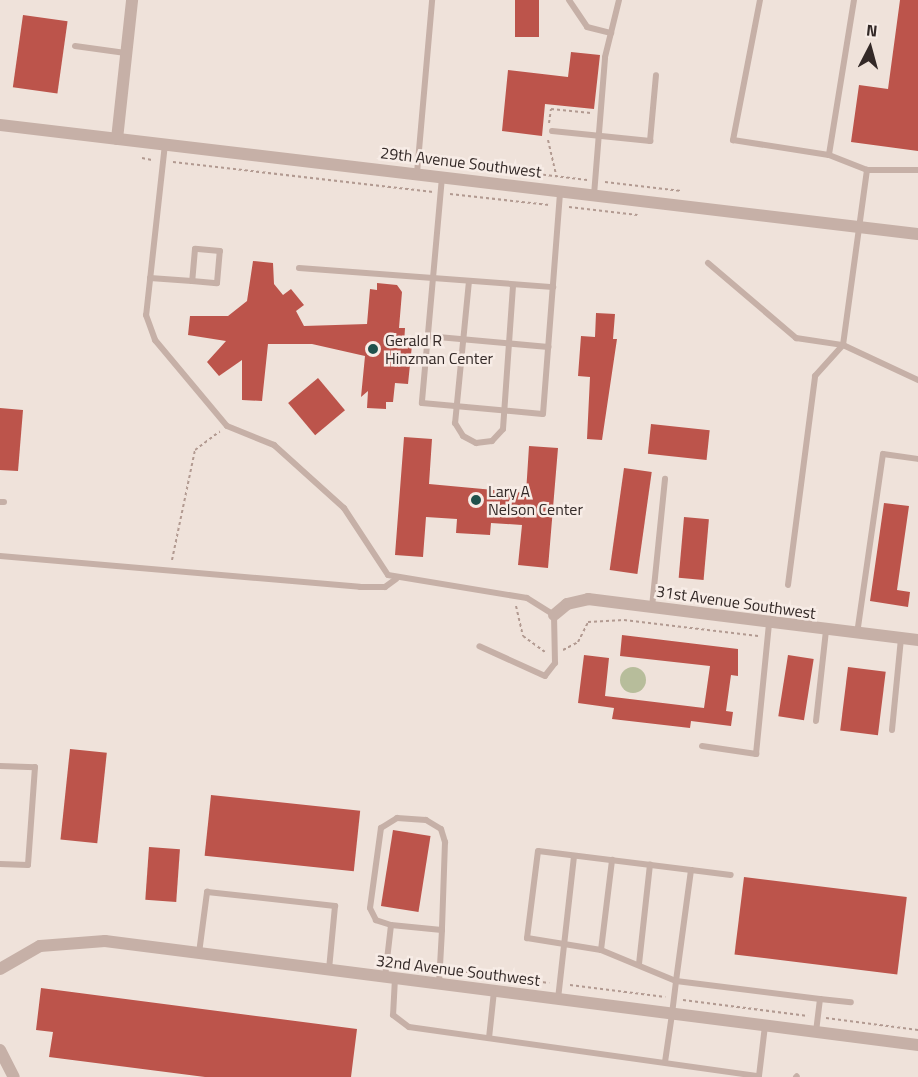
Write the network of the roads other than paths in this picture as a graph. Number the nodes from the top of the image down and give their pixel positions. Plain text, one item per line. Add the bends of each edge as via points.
1 (132, 0) edge
2 (432, 0) edge
3 (569, 0) edge
4 (619, 0) edge
5 (760, 0) edge
6 (854, 0) edge
7 (611, 33) junction
8 (75, 46) dead end
9 (126, 53) junction
10 (656, 75) dead end
11 (0, 125) edge
12 (552, 131) dead end
13 (598, 135) junction
14 (117, 139) junction
15 (165, 144) junction
16 (829, 155) junction
17 (867, 170) junction
18 (918, 170) edge
19 (417, 173) junction
20 (442, 176) junction
21 (560, 191) junction
22 (594, 195) junction
23 (860, 227) junction
24 (918, 234) edge
25 (708, 263) dead end
26 (299, 268) dead end
27 (150, 278) junction
28 (433, 278) junction
29 (192, 281) junction
30 (469, 281) junction
31 (513, 285) junction
32 (553, 287) junction
33 (427, 336) junction
34 (465, 339) junction
35 (509, 343) junction
36 (843, 345) junction
37 (549, 347) junction
38 (918, 380) edge
39 (458, 406) junction
40 (504, 411) junction
41 (918, 459) edge
42 (665, 479) dead end
43 (0, 556) edge
44 (396, 579) junction
45 (788, 585) dead end
46 (651, 608) junction
47 (554, 615) junction
48 (769, 624) junction
49 (826, 631) junction
50 (857, 634) junction
51 (901, 638) junction
52 (918, 640) edge
53 (479, 646) dead end
54 (816, 721) dead end
55 (892, 730) dead end
56 (702, 746) dead end
57 (0, 766) edge
58 (574, 856) junction
59 (612, 860) junction
60 (0, 864) edge
61 (650, 865) junction
62 (691, 870) junction
63 (732, 875) dead end
64 (391, 925) junction
65 (442, 930) junction
66 (564, 944) junction
67 (601, 950) junction
68 (199, 953) junction
69 (639, 964) junction
70 (0, 969) edge
71 (329, 970) junction
72 (390, 978) junction
73 (676, 981) junction
74 (439, 984) junction
75 (494, 991) junction
76 (558, 999) junction
77 (820, 999) junction
78 (851, 1002) dead end
79 (672, 1014) junction
80 (765, 1026) junction
81 (816, 1032) junction
82 (489, 1038) junction
83 (918, 1045) edge
84 (0, 1050) edge
85 (664, 1062) junction
86 (4, 1064) edge
87 (759, 1076) edge
88 (14, 1077) edge

1 - 9 street
2 - 19 lane
3 - 7 lane via 587,27
4 - 7 lane
5 - 16 lane via 733,140
6 - 16 lane
7 - 13 lane
8 - 9 lane
9 - 14 street
10 - 13 lane via 650,141
11 - 14 street, 29th Avenue Southwest
12 - 13 lane
13 - 22 lane
14 - 15 street, 29th Avenue Southwest
15 - 19 street, 29th Avenue Southwest
15 - 27 lane
16 - 17 lane
17 - 18 lane
17 - 23 lane
19 - 20 street, 29th Avenue Southwest
20 - 21 street, 29th Avenue Southwest
20 - 28 lane
21 - 22 street, 29th Avenue Southwest
21 - 32 lane
22 - 23 street, 29th Avenue Southwest
23 - 24 street, 29th Avenue Southwest
23 - 36 lane
25 - 36 lane via 796,338
26 - 28 lane
27 - 29 lane
27 - 44 lane via 150,332 227,426 274,445 329,493
28 - 30 lane
28 - 33 lane
29 - 29 lane via 217,283 220,251 195,249
30 - 31 lane
30 - 34 lane
31 - 32 lane
31 - 35 lane
32 - 37 lane
33 - 34 lane
33 - 39 lane via 422,403
34 - 35 lane
34 - 39 lane
35 - 37 lane
35 - 40 lane
36 - 38 lane
36 - 45 lane via 815,376
37 - 40 lane via 543,414
39 - 40 lane
39 - 40 lane via 458,430 476,443 498,436
41 - 50 lane via 883,454
42 - 46 lane
43 - 44 lane via 360,587 385,587
44 - 47 lane via 527,598
46 - 47 street, 31st Avenue Southwest via 588,599
46 - 48 street, 31st Avenue Southwest
47 - 53 lane via 554,672 535,676
48 - 49 street, 31st Avenue Southwest
48 - 56 lane via 756,754
49 - 50 street, 31st Avenue Southwest
49 - 54 lane
50 - 51 street, 31st Avenue Southwest
51 - 52 street, 31st Avenue Southwest
51 - 55 lane
57 - 60 lane via 35,767 27,865
58 - 59 lane
58 - 66 lane
58 - 66 lane via 538,851 527,938
59 - 61 lane
59 - 67 lane
61 - 62 lane
61 - 69 lane
62 - 63 lane
62 - 73 lane
64 - 65 lane
64 - 65 lane via 376,920 370,908 381,828 397,818 426,820 441,829 445,842
64 - 72 lane
65 - 74 lane
66 - 67 lane
66 - 76 lane
67 - 69 lane
68 - 70 street, 32nd Avenue Southwest via 70,940 40,946
68 - 71 street, 32nd Avenue Southwest
68 - 71 lane via 207,892 334,906
69 - 73 lane
71 - 72 street, 32nd Avenue Southwest
72 - 74 street, 32nd Avenue Southwest
72 - 82 lane via 393,1015 400,1023
73 - 77 lane
73 - 79 lane
74 - 75 street, 32nd Avenue Southwest
75 - 76 street, 32nd Avenue Southwest
75 - 82 lane
76 - 79 street, 32nd Avenue Southwest
77 - 78 lane
77 - 81 lane
79 - 80 street, 32nd Avenue Southwest
79 - 85 lane
80 - 81 street, 32nd Avenue Southwest
80 - 87 lane
81 - 83 street, 32nd Avenue Southwest
82 - 85 lane
84 - 86 street
85 - 87 lane
86 - 88 street

